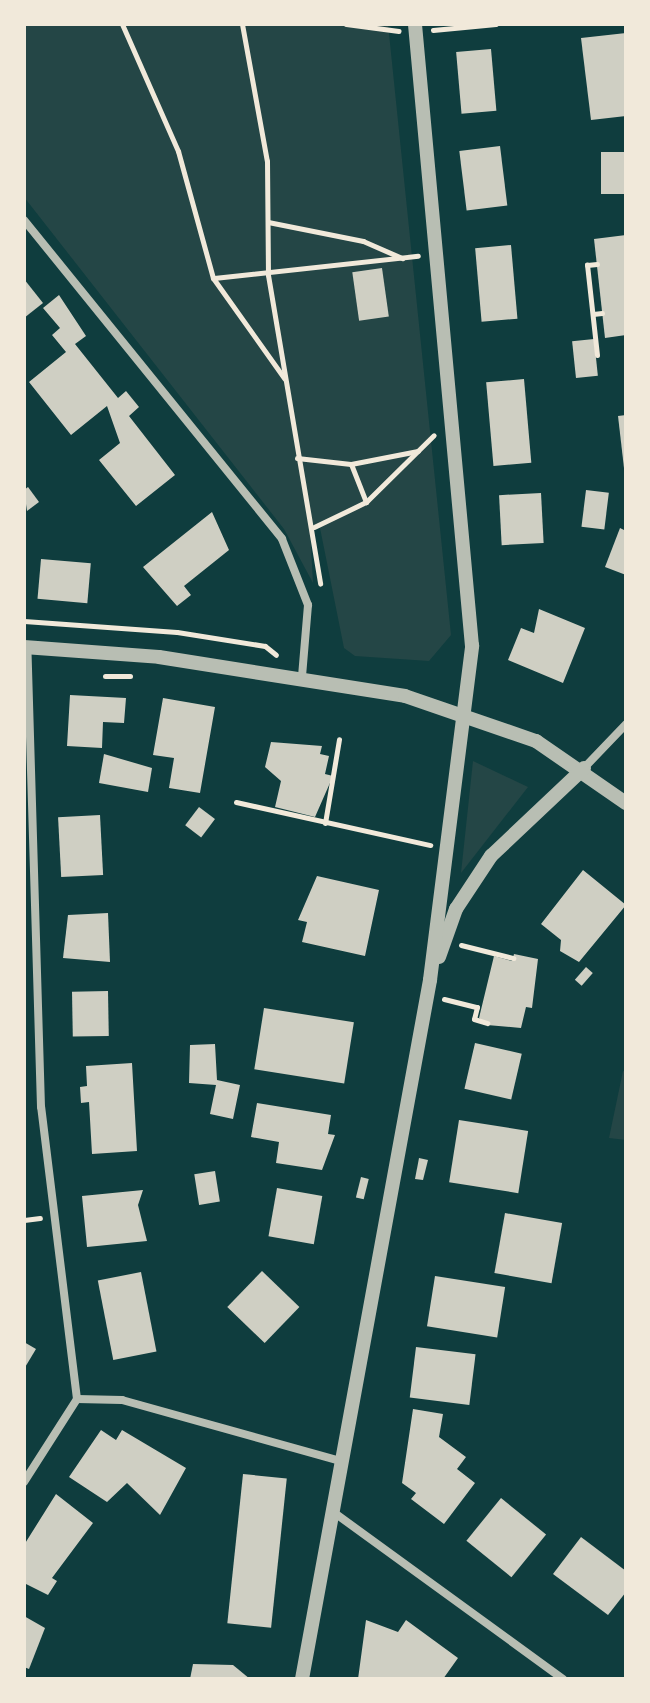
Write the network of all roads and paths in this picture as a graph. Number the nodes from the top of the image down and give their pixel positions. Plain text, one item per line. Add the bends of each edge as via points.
1 (122, 24) edge
2 (242, 24) edge
3 (346, 24) edge
4 (496, 24) edge
5 (416, 28) edge
6 (24, 220) edge
7 (268, 222) junction
8 (436, 254) junction
9 (403, 259) junction
10 (597, 264) dead end
11 (268, 275) junction
12 (213, 278) junction
13 (602, 313) dead end
14 (593, 314) junction
15 (597, 355) dead end
16 (287, 382) junction
17 (452, 417) junction
18 (418, 451) junction
19 (297, 458) junction
20 (351, 464) junction
21 (366, 502) junction
22 (314, 527) junction
23 (308, 605) junction
24 (26, 647) edge
25 (302, 676) junction
26 (461, 711) junction
27 (626, 724) edge
28 (339, 739) dead end
29 (584, 768) junction
30 (236, 802) dead end
31 (626, 803) edge
32 (325, 823) junction
33 (445, 847) junction
34 (476, 949) dead end
35 (513, 958) dead end
36 (430, 980) junction
37 (462, 1004) dead end
38 (487, 1023) dead end
39 (77, 1399) junction
40 (344, 1462) junction
41 (24, 1482) edge
42 (336, 1514) junction
43 (302, 1679) edge
44 (563, 1679) edge

1 - 12 path via 178,151
2 - 7 path via 267,161
3 - 5 path
4 - 5 path
5 - 8 street
6 - 23 street via 282,539
7 - 9 path via 363,241
7 - 11 path
8 - 9 path
8 - 17 street
9 - 11 path
10 - 14 path via 587,265
11 - 12 path
11 - 16 path
12 - 16 path
13 - 14 path
14 - 15 path
16 - 19 path
17 - 18 path
17 - 26 street via 472,646
18 - 20 path
18 - 21 path
19 - 20 path
19 - 22 path
20 - 21 path
21 - 22 path
22 - 23 path via 321,596
23 - 25 street
24 - 25 street
24 - 39 street via 41,1107
25 - 26 street
26 - 29 street
26 - 33 street
27 - 29 street
28 - 32 path
29 - 31 street
29 - 36 street via 491,856 456,909
30 - 32 path
32 - 33 path
33 - 36 street
34 - 35 path
36 - 40 street
37 - 38 path via 477,1007 474,1019
39 - 40 street via 122,1400
39 - 41 street
40 - 42 street
42 - 43 street
42 - 44 street

